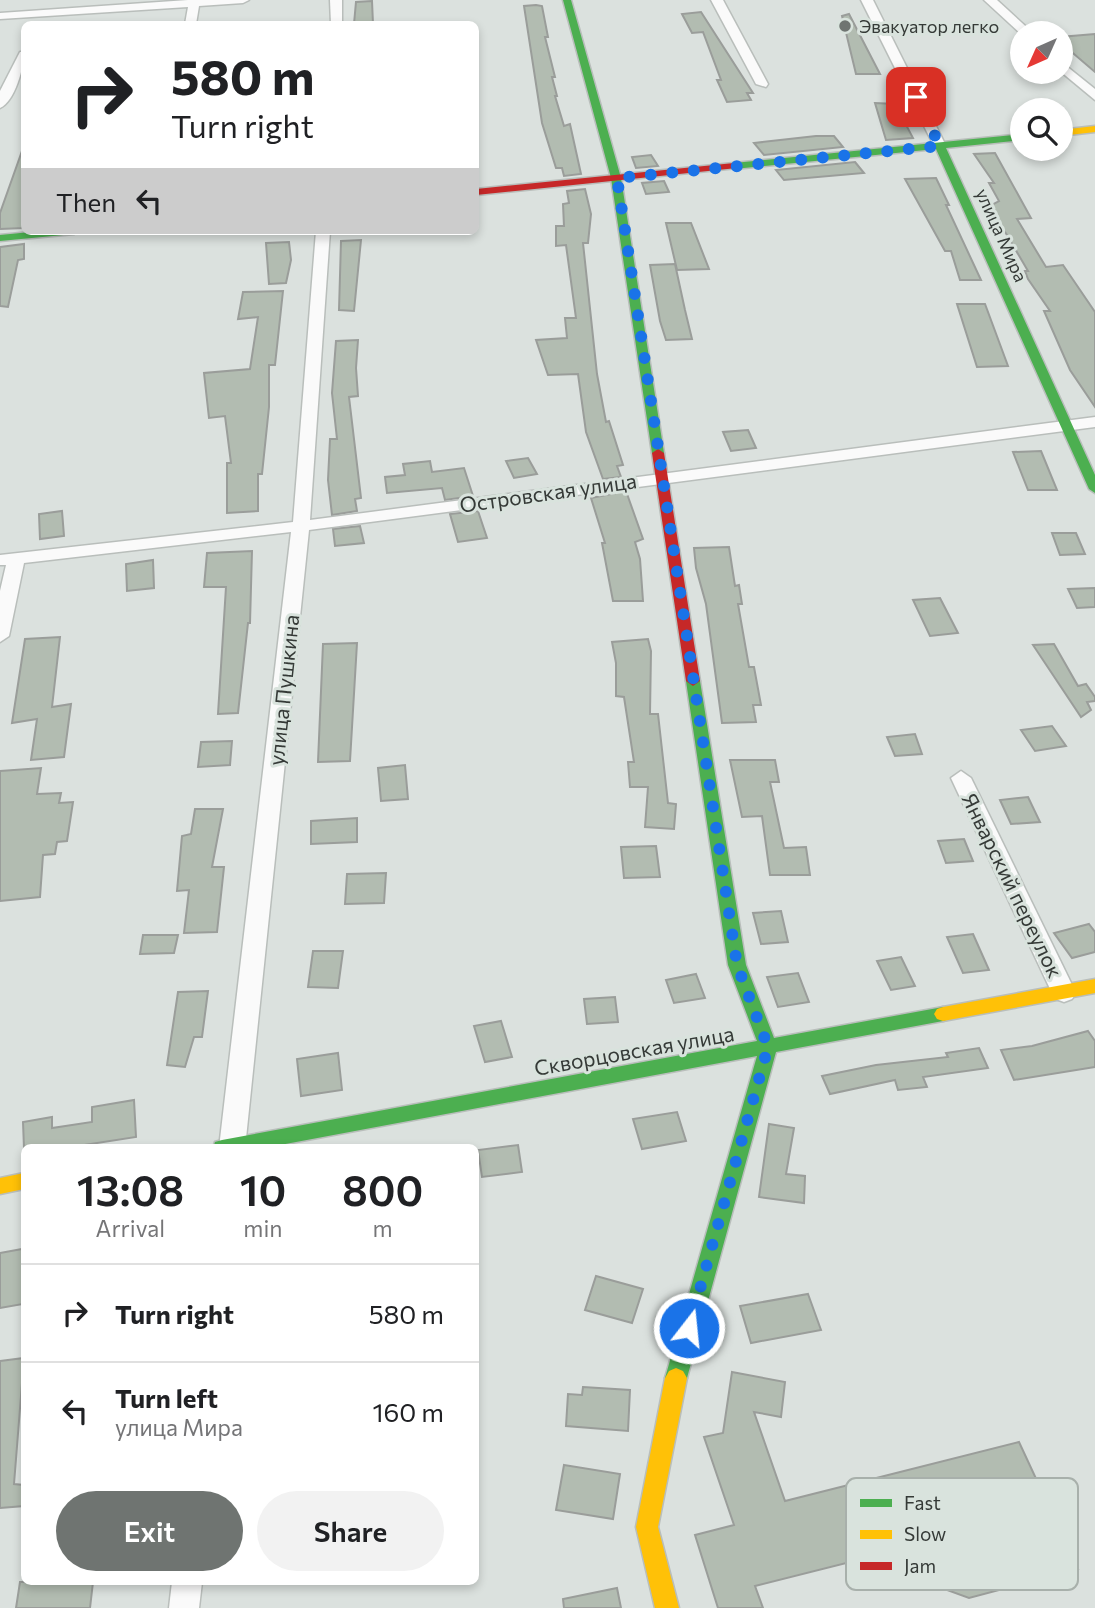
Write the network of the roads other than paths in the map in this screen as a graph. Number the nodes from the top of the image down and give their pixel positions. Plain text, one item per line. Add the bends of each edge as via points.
1 (35, 0) edge
2 (243, 0) edge
3 (336, 0) edge
4 (567, 0) edge
5 (717, 0) edge
6 (867, 0) edge
7 (990, 0) edge
8 (194, 2) edge
9 (46, 13) junction
10 (0, 16) edge
11 (42, 21) edge
12 (191, 21) edge
13 (337, 21) edge
14 (1014, 21) edge
15 (21, 61) edge
16 (1073, 76) edge
17 (762, 85) dead end
18 (1095, 96) edge
19 (0, 104) edge
20 (1095, 129) edge
21 (1073, 132) edge
22 (1010, 138) edge
23 (940, 146) junction
24 (617, 178) junction
25 (479, 192) edge
26 (32, 235) edge
27 (323, 235) edge
28 (0, 238) edge
29 (1095, 422) edge
30 (1067, 425) junction
31 (662, 477) junction
32 (1095, 489) edge
33 (301, 526) junction
34 (8, 559) edge
35 (0, 636) edge
36 (961, 778) dead end
37 (1095, 986) edge
38 (1065, 993) junction
39 (768, 1047) junction
40 (229, 1144) edge
41 (245, 1144) edge
42 (21, 1182) edge
43 (0, 1186) edge
44 (187, 1585) edge
45 (184, 1608) edge
46 (667, 1608) edge

1 - 9 street
2 - 8 street
3 - 13 street
4 - 24 street
5 - 17 street
6 - 23 street, улица Мира
7 - 14 street
8 - 9 street
8 - 12 street
9 - 10 street
9 - 11 street
15 - 19 street
16 - 18 street
20 - 21 street
22 - 23 street
23 - 24 street
23 - 30 street, улица Мира
24 - 25 street
24 - 31 street
26 - 28 street
27 - 33 street, улица Пушкина
29 - 30 street, Островская улица
30 - 31 street, Островская улица
30 - 32 street, улица Мира
31 - 33 street, Островская улица
31 - 39 street via 737,965
33 - 34 street, Островская улица
33 - 40 street, улица Пушкина
34 - 35 street
36 - 38 street, Январский переулок
37 - 38 street, Скворцовская улица
38 - 39 street, Скворцовская улица
39 - 41 street, Скворцовская улица
39 - 46 street via 681,1354 647,1527
42 - 43 street
44 - 45 street

